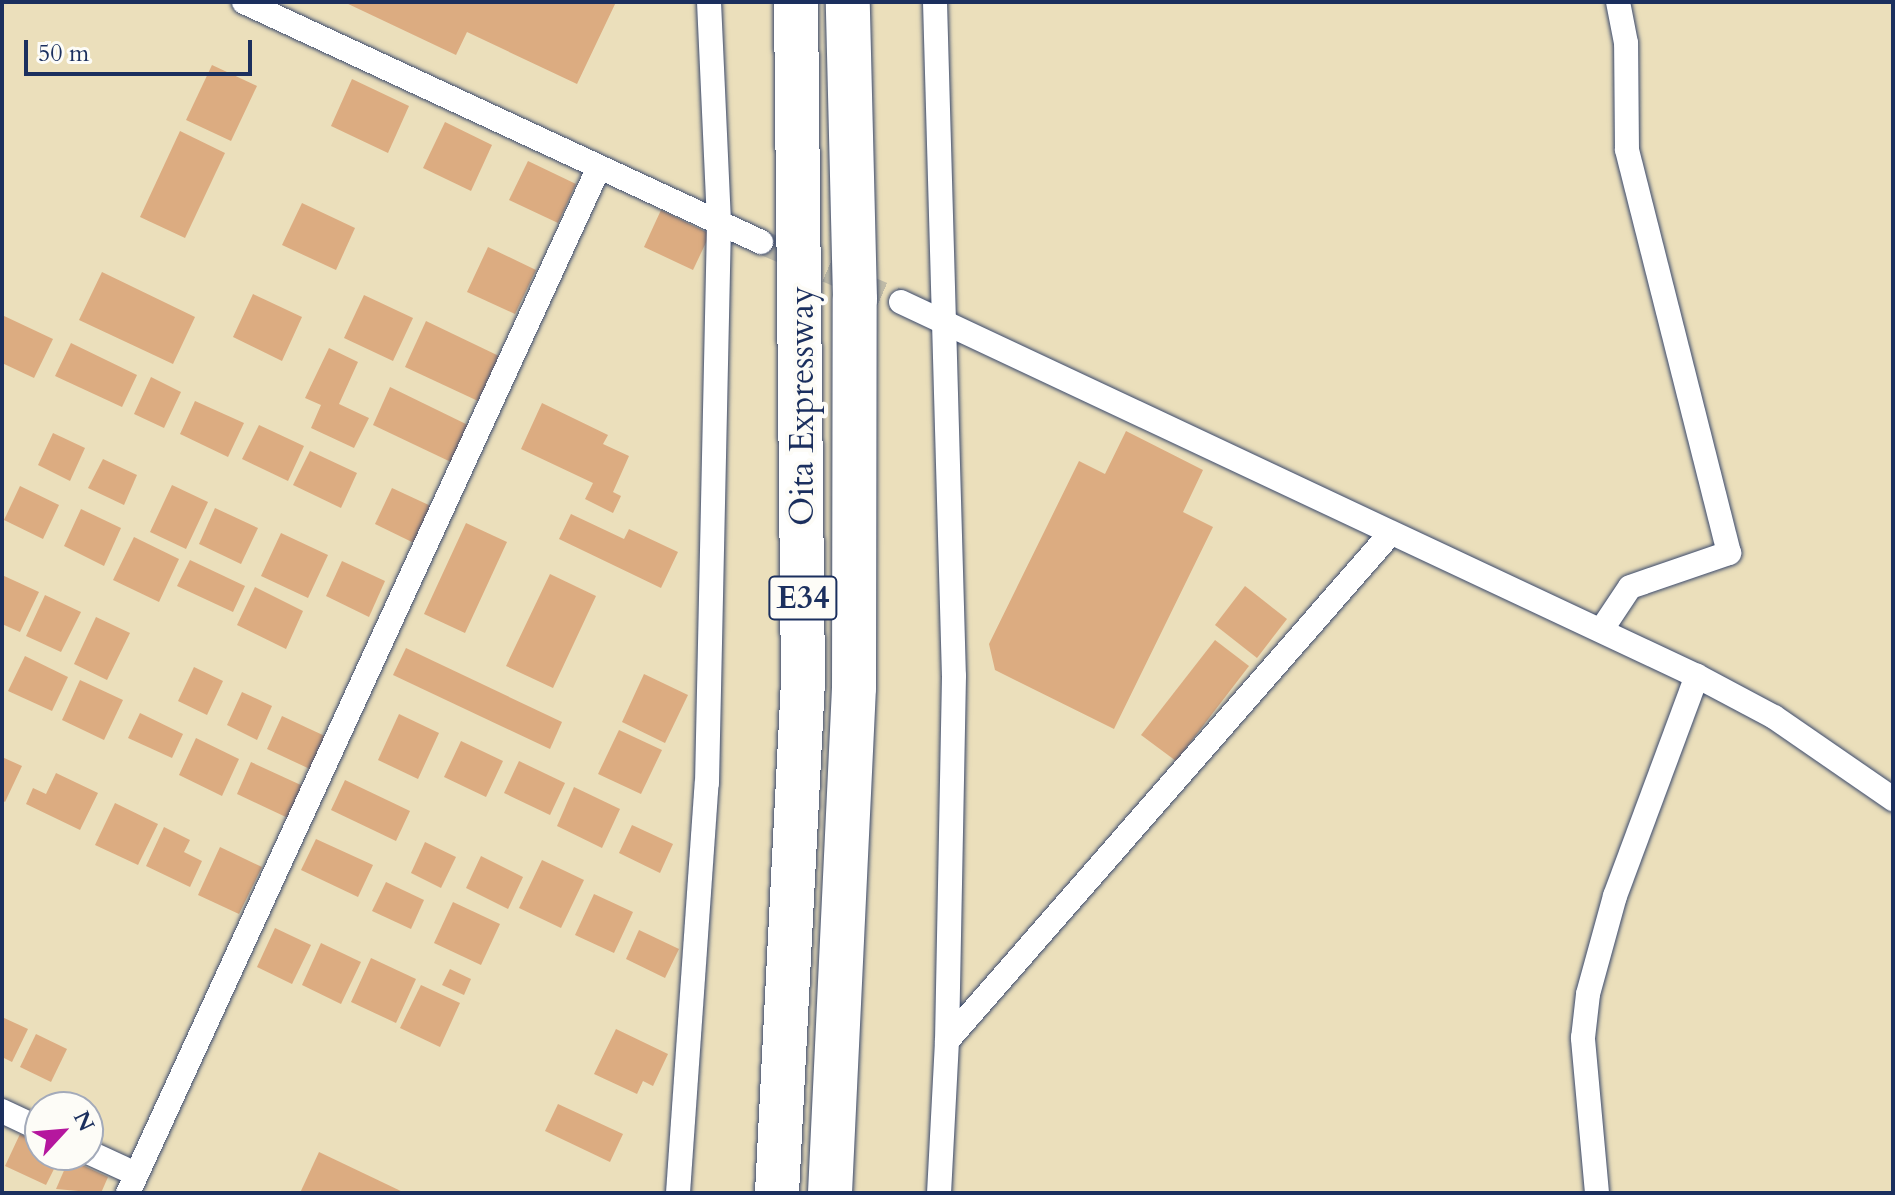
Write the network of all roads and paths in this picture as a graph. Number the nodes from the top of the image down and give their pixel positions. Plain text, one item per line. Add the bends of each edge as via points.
1 (244, 2) edge
2 (709, 2) edge
3 (796, 2) edge
4 (848, 2) edge
5 (935, 2) edge
6 (1618, 2) edge
7 (599, 167) junction
8 (719, 222) junction
9 (761, 242) tunnel mouth
10 (901, 302) tunnel mouth
11 (947, 324) junction
12 (1390, 534) junction
13 (1602, 629) junction
14 (1697, 676) junction
15 (1893, 799) edge
16 (947, 1041) junction
17 (2, 1111) edge
18 (24, 1121) edge
19 (104, 1164) edge
20 (132, 1184) edge
21 (678, 1193) edge
22 (777, 1193) edge
23 (830, 1193) edge
24 (939, 1193) edge
25 (1597, 1193) edge

1 - 7 street
2 - 8 street
3 - 22 highway, Oita Expressway / E34 via 803,682
4 - 23 highway, Oita Expressway / E34 via 855,299 854,688
5 - 11 street
6 - 13 street via 1626,43 1627,150 1729,553 1630,587
7 - 8 street
7 - 20 street
8 - 9 street
8 - 21 street via 707,783
10 - 11 street
11 - 12 street
11 - 16 street via 954,676
12 - 13 street
12 - 16 street
13 - 14 street
14 - 15 street via 1774,717
14 - 25 street via 1615,896 1588,994 1583,1038
16 - 24 street
17 - 18 street
19 - 20 street

